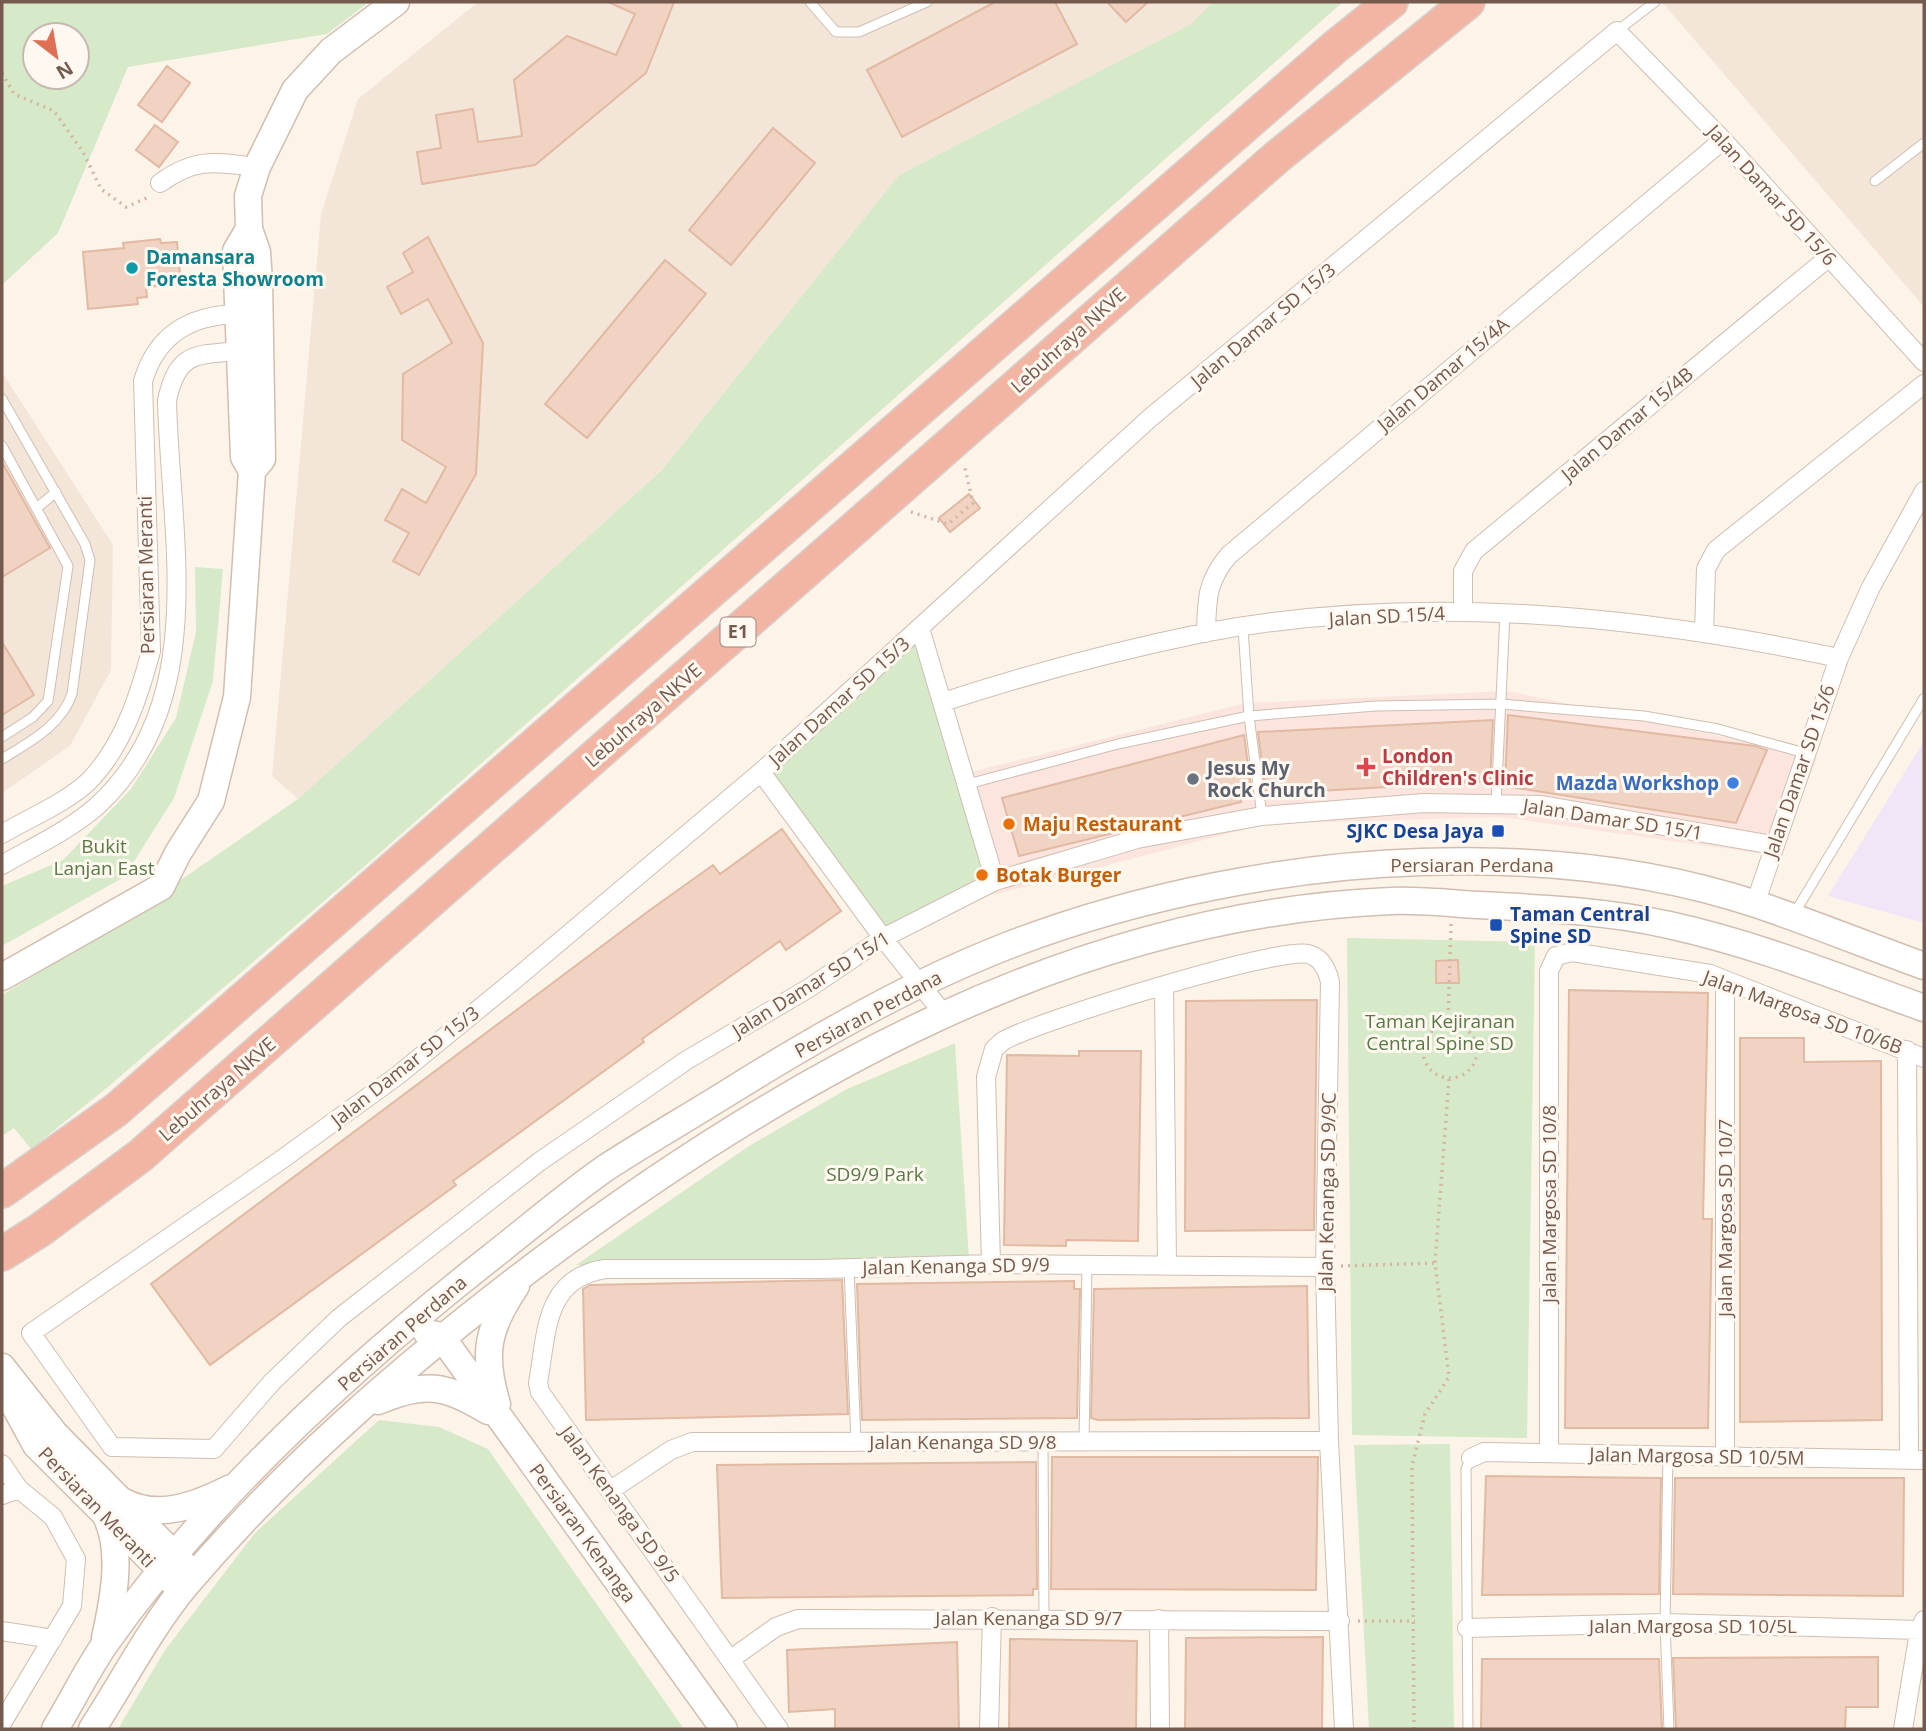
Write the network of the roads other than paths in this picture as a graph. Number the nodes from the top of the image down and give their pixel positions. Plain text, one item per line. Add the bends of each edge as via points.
1 (396, 2) edge
2 (810, 2) edge
3 (927, 2) edge
4 (1391, 2) edge
5 (1468, 2) edge
6 (1655, 2) edge
7 (1617, 31) junction
8 (1723, 140) junction
9 (1924, 143) edge
10 (257, 167) junction
11 (1875, 181) dead end
12 (160, 183) road end
13 (249, 229) junction
14 (1829, 257) junction
15 (259, 281) junction
16 (241, 332) junction
17 (1924, 362) edge
18 (1924, 384) edge
19 (262, 388) junction
20 (2, 399) edge
21 (2, 446) edge
22 (252, 471) junction
23 (1924, 491) edge
24 (56, 492) junction
25 (38, 508) junction
26 (1463, 612) junction
27 (1505, 614) junction
28 (920, 628) junction
29 (1243, 628) junction
30 (1206, 633) junction
31 (1704, 633) junction
32 (1839, 658) junction
33 (1924, 698) edge
34 (943, 702) junction
35 (1501, 704) junction
36 (1249, 716) junction
37 (2, 737) edge
38 (1805, 753) junction
39 (2, 759) edge
40 (761, 772) junction
41 (968, 785) junction
42 (1496, 804) junction
43 (1262, 816) junction
44 (2, 834) edge
45 (1773, 845) junction
46 (2, 865) edge
47 (1257, 879) junction
48 (995, 881) junction
49 (1755, 904) junction
50 (1261, 915) junction
51 (1792, 918) junction
52 (883, 938) junction
53 (1556, 956) joint
54 (1924, 966) edge
55 (2, 977) edge
56 (1726, 980) junction
57 (919, 984) junction
58 (1164, 986) junction
59 (1924, 1008) edge
60 (943, 1013) junction
61 (1906, 1050) junction
62 (1924, 1058) edge
63 (2, 1191) edge
64 (2, 1254) edge
65 (991, 1264) junction
66 (1087, 1265) junction
67 (1167, 1266) junction
68 (1325, 1267) junction
69 (849, 1268) junction
70 (588, 1271) joint
71 (525, 1273) junction
72 (469, 1275) junction
73 (1916, 1278) edge
74 (31, 1333) joint
75 (441, 1336) junction
76 (379, 1350) junction
77 (5, 1373) edge
78 (357, 1412) junction
79 (502, 1420) junction
80 (1329, 1441) junction
81 (856, 1442) junction
82 (1043, 1442) junction
83 (1084, 1442) junction
84 (1549, 1453) junction
85 (1668, 1455) junction
86 (1725, 1456) junction
87 (1471, 1458) joint
88 (1917, 1460) edge
89 (2, 1464) edge
90 (243, 1483) junction
91 (19, 1489) junction
92 (611, 1490) junction
93 (2, 1494) edge
94 (109, 1504) junction
95 (167, 1564) junction
96 (188, 1583) junction
97 (992, 1617) junction
98 (1044, 1618) junction
99 (1159, 1619) junction
100 (1340, 1621) junction
101 (1665, 1623) junction
102 (1922, 1625) edge
103 (1467, 1628) junction
104 (2, 1631) edge
105 (53, 1639) junction
106 (103, 1647) junction
107 (731, 1659) junction
108 (2, 1723) edge
109 (55, 1729) edge
110 (92, 1729) edge
111 (724, 1729) edge
112 (779, 1729) edge
113 (989, 1729) edge
114 (1160, 1729) edge
115 (1344, 1729) edge
116 (1468, 1729) edge
117 (1669, 1729) edge
118 (1903, 1729) edge

1 - 10 main road via 331,51 295,90
2 - 3 lane via 836,32 859,32
4 - 63 highway, E1 via 116,1110
5 - 64 highway, Lebuhraya NKVE / E1 via 1277,157 140,1156
6 - 7 lane
7 - 8 street, Jalan Damar SD 15/6
7 - 28 street, Jalan Damar SD 15/3 via 1150,418
8 - 14 street, Jalan Damar SD 15/6
8 - 30 street, Jalan Damar 15/4A via 1229,555 1214,573
9 - 11 lane
10 - 12 street via 209,160 178,170
10 - 13 main road via 248,195
13 - 15 main road via 257,252
13 - 16 main road via 236,251
14 - 17 street, Jalan Damar SD 15/6
14 - 26 street, Jalan Damar 15/4B via 1474,551 1463,571
15 - 16 main road via 250,291 251,319
15 - 19 main road
16 - 19 main road via 251,345 253,374
16 - 22 main road via 244,457
16 - 44 street, Persiaran Meranti via 211,314 180,329 149,361 143,381 151,651 141,688 121,734 88,782
16 - 46 street, Persiaran Meranti via 180,364 167,400 176,641 167,695 113,790 96,807
18 - 31 street via 1716,550 1706,569
19 - 22 main road via 262,459
20 - 24 lane
21 - 25 lane
22 - 55 main road via 237,697 211,801 161,887
23 - 32 street, Jalan Damar SD 15/6 via 1871,587
24 - 25 lane
24 - 39 lane via 90,559 72,694 67,707 45,731
25 - 37 lane via 68,566 48,701
26 - 27 street, Jalan SD 15/4
26 - 29 street, Jalan SD 15/4
27 - 31 street, Jalan SD 15/4
27 - 35 lane
28 - 34 street
28 - 40 street, Jalan Damar SD 15/3
29 - 30 street, Jalan SD 15/4
29 - 36 lane
30 - 34 street, Jalan SD 15/4 via 1046,670
31 - 32 street, Jalan SD 15/4
32 - 38 street, Jalan Damar SD 15/6
33 - 51 lane
34 - 41 street
35 - 36 lane via 1376,706
35 - 38 lane via 1644,716 1718,729
35 - 42 lane
36 - 41 lane via 1118,744
36 - 43 lane
38 - 45 street, Jalan Damar SD 15/6
40 - 52 street
40 - 74 street, Jalan Damar SD 15/3 via 397,1076
41 - 48 street
42 - 43 street, Jalan Damar SD 15/1 via 1423,803
42 - 45 street, Jalan Damar SD 15/1 via 1542,805
43 - 48 street, Jalan Damar SD 15/1 via 1137,839
45 - 49 street, Jalan Damar SD 15/6
47 - 49 main road, Persiaran Perdana via 1394,863 1559,865 1634,875
47 - 50 main road
47 - 57 main road, Persiaran Perdana via 1117,910 1013,943
48 - 52 street, Jalan Damar SD 15/1
49 - 51 main road, Persiaran Perdana
50 - 59 main road, Persiaran Perdana via 1393,901 1563,909 1667,924 1748,946
50 - 60 main road, Persiaran Perdana via 1118,949
51 - 54 main road, Persiaran Perdana
52 - 57 street
52 - 74 street, Jalan Damar SD 15/1 via 687,1060 539,1162 339,1318 272,1382 214,1449 111,1447
53 - 56 street, Jalan Margosa SD 10/6B via 1572,952
53 - 84 street, Jalan Margosa SD 10/8 via 1549,971
56 - 61 street, Jalan Margosa SD 10/6B
56 - 86 street, Jalan Margosa SD 10/7
57 - 60 street
57 - 72 main road, Persiaran Perdana via 784,1058 605,1169
58 - 65 street via 1014,1034 994,1049 986,1077
58 - 67 street
58 - 68 street, Jalan Kenanga SD 9/9C via 1279,955 1306,953 1322,963 1330,982
60 - 71 main road, Persiaran Perdana via 789,1095 617,1204
61 - 62 street, Jalan Margosa SD 10/6B
61 - 73 street
65 - 66 street, Jalan Kenanga SD 9/9
65 - 69 street, Jalan Kenanga SD 9/9
66 - 67 street, Jalan Kenanga SD 9/9
66 - 83 lane
67 - 68 street, Jalan Kenanga SD 9/9
68 - 80 street, Jalan Kenanga SD 9/9C
69 - 70 street, Jalan Kenanga SD 9/9
69 - 81 lane
70 - 92 street, Jalan Kenanga SD 9/5 via 573,1280 551,1308 538,1383 545,1400
71 - 75 main road, Persiaran Perdana
71 - 79 main road via 492,1326 488,1351 488,1374
72 - 75 main road via 443,1317
72 - 76 main road, Persiaran Perdana
73 - 88 street
75 - 76 main road via 424,1332
75 - 78 main road, Persiaran Perdana
75 - 79 main road, Persiaran Kenanga
76 - 90 main road, Persiaran Perdana via 289,1433
77 - 94 main road, Persiaran Meranti
78 - 79 main road via 410,1388 437,1387 460,1394
78 - 96 main road, Persiaran Perdana
79 - 111 main road, Persiaran Kenanga
80 - 83 street, Jalan Kenanga SD 9/8
80 - 100 street, Jalan Kenanga SD 9/9C
81 - 82 street, Jalan Kenanga SD 9/8
81 - 92 street, Jalan Kenanga SD 9/8 via 682,1444
82 - 83 street, Jalan Kenanga SD 9/8
82 - 98 lane
84 - 85 street, Jalan Margosa SD 10/5M
84 - 87 street, Jalan Margosa SD 10/5M via 1484,1452
85 - 86 street, Jalan Margosa SD 10/5M
85 - 101 lane
86 - 88 street, Jalan Margosa SD 10/5M
87 - 103 lane via 1466,1469
89 - 91 street
90 - 94 main road via 205,1501 171,1510
90 - 95 main road, Persiaran Perdana
91 - 93 street
91 - 105 street via 53,1517 76,1559 72,1606
92 - 107 street, Jalan Kenanga SD 9/5
94 - 95 main road, Persiaran Meranti
94 - 106 main road via 114,1559
95 - 96 main road, Persiaran Meranti
95 - 106 main road, Persiaran Perdana
96 - 110 main road, Persiaran Perdana
97 - 98 street, Jalan Kenanga SD 9/7
97 - 107 street, Jalan Kenanga SD 9/7 via 798,1619 776,1627
97 - 113 street
98 - 99 street, Jalan Kenanga SD 9/7
99 - 100 street, Jalan Kenanga SD 9/7
99 - 114 street
100 - 115 street, Jalan Kenanga SD 9/9C
101 - 102 street, Jalan Margosa SD 10/5L
101 - 103 street, Jalan Margosa SD 10/5L
101 - 117 lane
102 - 118 street
103 - 116 lane
104 - 105 street
105 - 108 street
106 - 109 main road, Persiaran Perdana
107 - 112 street, Jalan Kenanga SD 9/5

